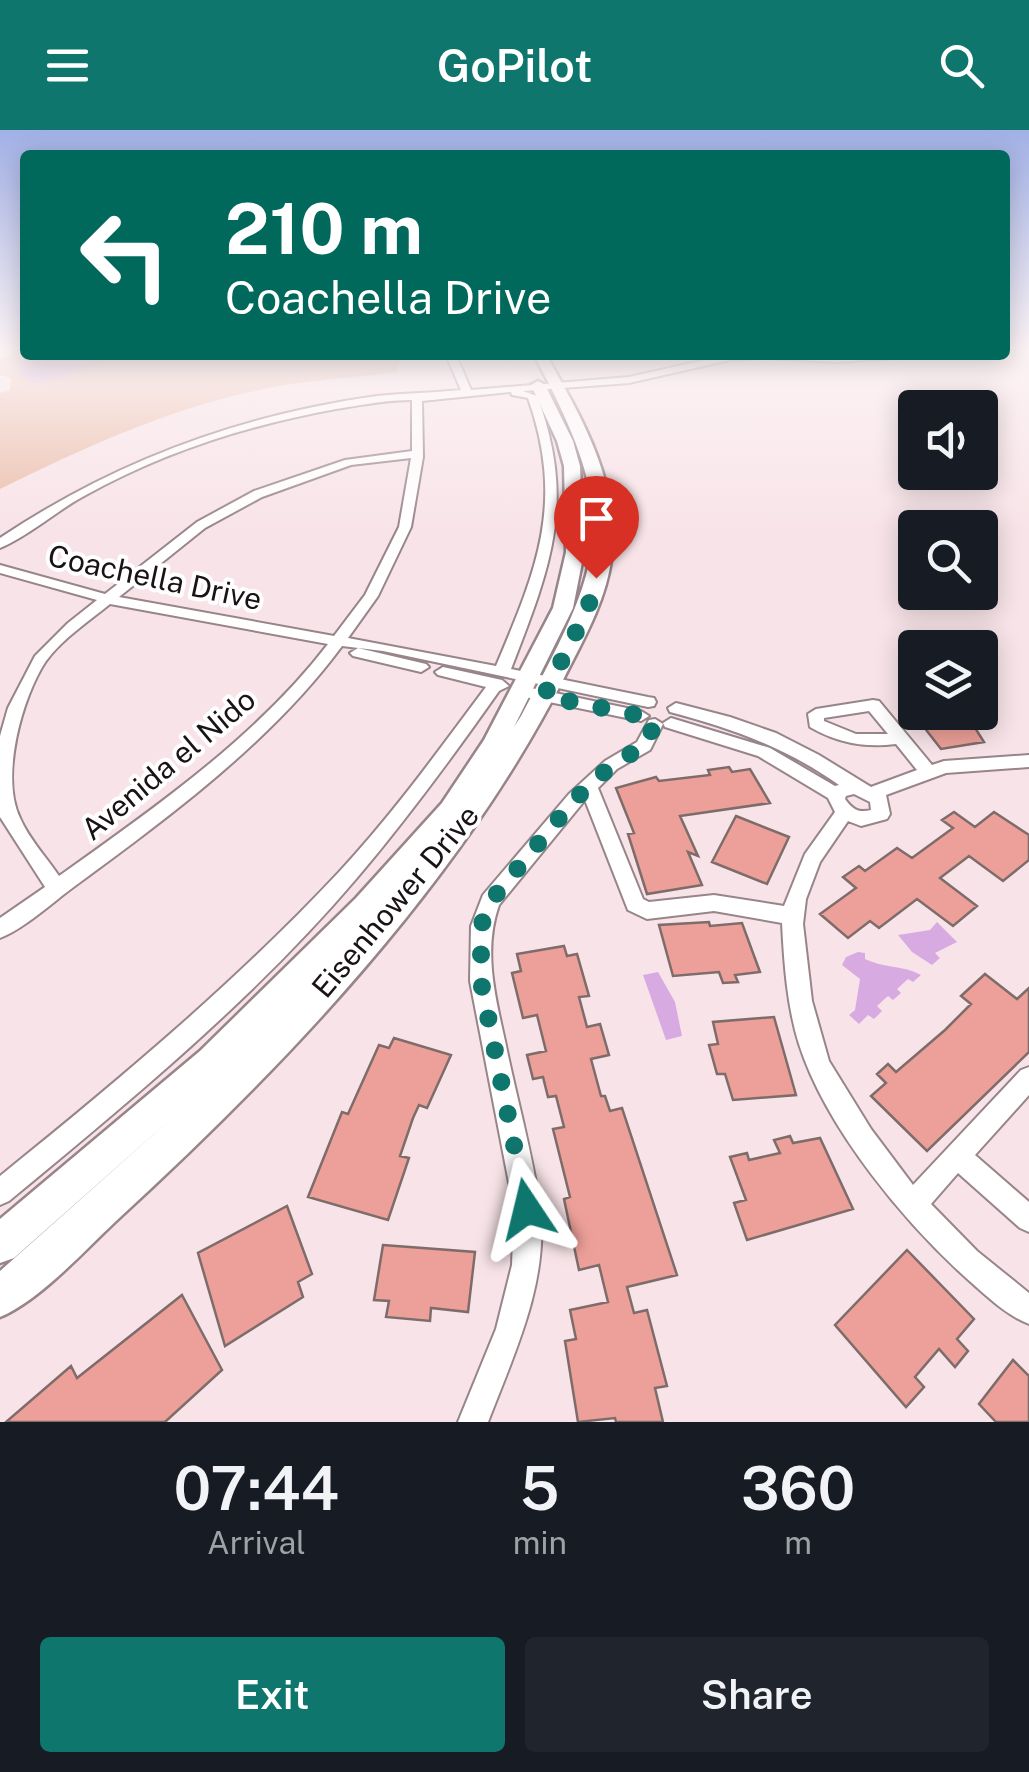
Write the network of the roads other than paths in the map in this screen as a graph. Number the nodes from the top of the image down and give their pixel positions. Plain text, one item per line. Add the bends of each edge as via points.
1 (324, 407) edge
2 (419, 407) edge
3 (544, 407) edge
4 (550, 407) edge
5 (558, 407) edge
6 (416, 454) junction
7 (0, 544) edge
8 (0, 569) edge
9 (108, 598) junction
10 (336, 644) junction
11 (421, 667) dead end
12 (443, 672) dead end
13 (524, 683) junction
14 (658, 715) junction
15 (900, 738) dead end
16 (1029, 761) edge
17 (929, 773) junction
18 (588, 785) junction
19 (864, 790) junction
20 (841, 804) junction
21 (57, 889) junction
22 (792, 916) junction
23 (0, 929) edge
24 (1029, 1078) edge
25 (958, 1156) junction
26 (0, 1192) edge
27 (914, 1204) junction
28 (1029, 1219) edge
29 (0, 1244) edge
30 (0, 1297) edge
31 (1029, 1310) edge
32 (473, 1422) edge

1 - 7 street via 193,442 107,478
2 - 6 street, Avenida el Nido
3 - 13 street, Eisenhower Drive via 552,508
4 - 13 main road, Eisenhower Drive via 572,466 575,552 563,608
5 - 13 main road, Eisenhower Drive via 584,436 603,547 588,608
6 - 9 street via 349,462 258,494 202,525
6 - 10 street, Avenida el Nido via 412,513 395,556
8 - 9 street, Coachella Drive
9 - 10 street, Coachella Drive
9 - 21 street via 40,659 16,708 2,760 9,817
10 - 11 street, Coachella Drive
10 - 13 street, Coachella Drive
10 - 21 street, Avenida el Nido via 260,728 146,826
12 - 13 street, Coachella Drive
13 - 14 street, Coachella Drive
13 - 26 street, Eisenhower Drive via 430,776 256,970
13 - 29 main road, Eisenhower Drive via 496,742 450,810 366,906 212,1062
13 - 30 main road, Eisenhower Drive via 454,840 367,943 207,1112
14 - 18 street via 644,746
14 - 19 street, Coachella Drive via 733,720
14 - 20 street, Coachella Drive via 764,752
15 - 17 street
16 - 17 street
17 - 19 street
18 - 22 street via 635,904 647,911 714,903
18 - 32 street via 490,902 481,926 481,982 527,1209 526,1265 510,1329
19 - 20 street via 843,788
19 - 20 street via 882,803 880,814 861,819
20 - 22 street via 802,879
21 - 23 street, Avenida el Nido
22 - 27 street via 800,1002 820,1067
24 - 25 street
25 - 27 street
25 - 28 street
27 - 31 street via 988,1281

